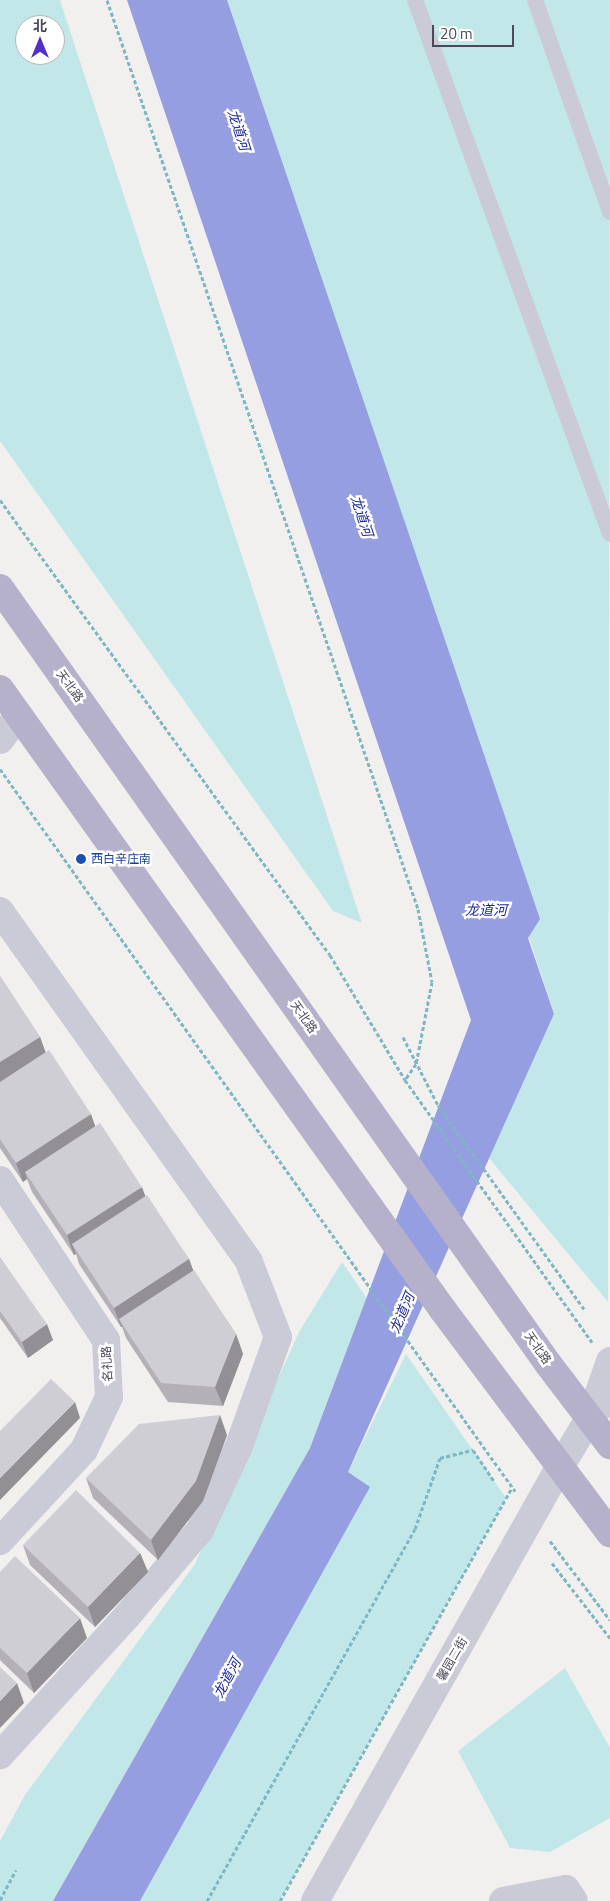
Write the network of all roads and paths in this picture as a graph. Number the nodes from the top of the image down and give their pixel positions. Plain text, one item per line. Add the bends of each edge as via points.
1 (107, 0) edge
2 (415, 0) edge
3 (536, 0) edge
4 (610, 212) edge
5 (0, 500) edge
6 (610, 534) edge
7 (0, 588) edge
8 (0, 689) edge
9 (18, 716) junction
10 (0, 740) edge
11 (0, 768) edge
12 (0, 911) edge
13 (403, 1037) dead end
14 (416, 1064) junction
15 (405, 1080) junction
16 (0, 1180) edge
17 (585, 1310) dead end
18 (579, 1324) dead end
19 (610, 1361) edge
20 (610, 1397) edge
21 (590, 1417) junction
22 (479, 1440) dead end
23 (610, 1445) edge
24 (560, 1467) junction
25 (494, 1481) dead end
26 (512, 1488) dead end
27 (610, 1533) edge
28 (0, 1541) edge
29 (552, 1562) dead end
30 (610, 1638) edge
31 (0, 1755) edge
32 (16, 1870) dead end
33 (0, 1900) edge
34 (207, 1901) edge
35 (280, 1901) edge
36 (315, 1901) edge
37 (503, 1901) edge
38 (574, 1901) edge

1 - 14 path via 418,909 432,982
2 - 6 lane
3 - 4 lane
5 - 15 path via 330,955
7 - 21 main road, 天北路 via 549,1365
8 - 9 main road
9 - 10 street
9 - 24 main road via 443,1310
11 - 22 path
12 - 31 street via 249,1262 278,1337 239,1446 200,1530 128,1616
13 - 14 path
14 - 15 path
14 - 17 path via 438,1105
15 - 18 path
16 - 28 street, 名礼路 via 106,1340 109,1397 84,1450
19 - 21 street
20 - 21 street
21 - 23 main road, 天北路
21 - 24 street, 馨园二街
24 - 27 main road
24 - 36 street, 馨园二街
25 - 34 path via 473,1450 440,1458 414,1529
26 - 35 path
29 - 30 path
32 - 33 path
37 - 38 street via 566,1889

